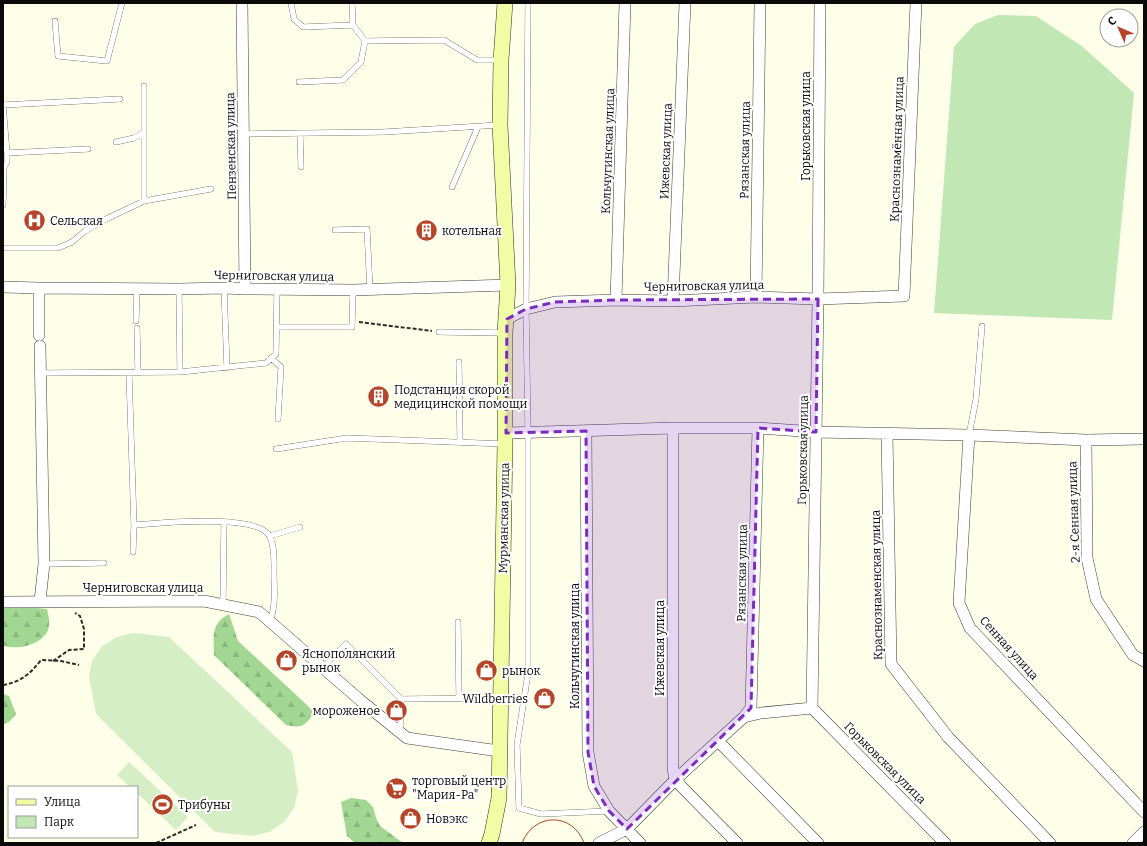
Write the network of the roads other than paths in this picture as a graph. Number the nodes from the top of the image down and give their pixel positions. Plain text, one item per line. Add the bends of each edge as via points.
1 (122, 3) edge
2 (242, 3) edge
3 (291, 3) edge
4 (352, 3) edge
5 (505, 3) edge
6 (528, 3) edge
7 (626, 3) edge
8 (685, 3) edge
9 (760, 3) edge
10 (820, 3) edge
11 (916, 3) edge
12 (55, 21) dead end
13 (353, 25) junction
14 (365, 41) junction
15 (501, 60) junction
16 (299, 82) dead end
17 (144, 86) dead end
18 (120, 99) dead end
19 (3, 105) edge
20 (500, 125) junction
21 (478, 126) junction
22 (144, 133) junction
23 (300, 133) junction
24 (243, 134) junction
25 (116, 142) dead end
26 (88, 149) dead end
27 (7, 153) junction
28 (301, 167) dead end
29 (452, 187) dead end
30 (211, 189) dead end
31 (144, 201) junction
32 (3, 205) edge
33 (334, 230) dead end
34 (3, 248) edge
35 (508, 285) junction
36 (3, 287) edge
37 (39, 288) junction
38 (137, 288) junction
39 (224, 288) junction
40 (179, 289) junction
41 (246, 289) junction
42 (277, 289) junction
43 (370, 289) junction
44 (353, 290) junction
45 (904, 296) joint
46 (756, 297) junction
47 (818, 299) junction
48 (616, 300) junction
49 (673, 301) junction
50 (526, 309) junction
51 (136, 321) dead end
52 (506, 326) junction
53 (982, 326) dead end
54 (276, 327) junction
55 (137, 328) dead end
56 (439, 332) road end
57 (39, 335) dead end
58 (40, 346) dead end
59 (272, 358) junction
60 (459, 362) dead end
61 (227, 368) junction
62 (180, 372) junction
63 (40, 373) junction
64 (129, 373) junction
65 (138, 373) junction
66 (278, 419) dead end
67 (673, 428) junction
68 (758, 428) junction
69 (586, 431) junction
70 (528, 432) junction
71 (816, 432) junction
72 (887, 433) junction
73 (969, 435) junction
74 (505, 438) junction
75 (1144, 439) edge
76 (1086, 440) junction
77 (460, 442) junction
78 (276, 449) dead end
79 (224, 522) junction
80 (134, 525) junction
81 (300, 527) dead end
82 (270, 536) junction
83 (133, 552) dead end
84 (104, 563) dead end
85 (44, 564) junction
86 (40, 601) junction
87 (3, 602) edge
88 (223, 604) junction
89 (270, 622) junction
90 (458, 622) dead end
91 (1144, 661) edge
92 (322, 667) junction
93 (459, 698) junction
94 (500, 698) junction
95 (401, 699) junction
96 (812, 708) junction
97 (744, 717) junction
98 (400, 732) junction
99 (718, 741) junction
100 (499, 752) junction
101 (675, 780) junction
102 (610, 811) junction
103 (1144, 812) edge
104 (627, 829) junction
105 (1144, 832) edge
106 (488, 843) edge
107 (599, 843) edge
108 (640, 843) edge
109 (737, 843) edge
110 (818, 843) edge
111 (945, 843) edge
112 (1050, 843) edge
113 (1133, 843) edge

1 - 12 lane via 107,61 58,56
2 - 24 street, Пензенская улица
3 - 13 lane via 294,18 303,27
4 - 13 lane
5 - 15 main road, Мурманская улица
6 - 50 lane
7 - 48 street, Кольчугинская улица
8 - 49 street, Ижевская улица
9 - 46 street, Рязанская улица
10 - 47 street, Горьковская улица
11 - 45 street, Краснознамённая улица
13 - 14 lane
14 - 15 lane via 444,40 477,60
14 - 16 lane via 361,62 343,80
15 - 20 main road, Мурманская улица
17 - 22 lane
18 - 19 lane
19 - 27 lane
20 - 21 lane
20 - 35 main road, Мурманская улица
21 - 23 lane via 384,132
21 - 29 lane
22 - 25 lane
22 - 31 lane
23 - 24 lane
23 - 28 lane
24 - 41 street, Пензенская улица
26 - 27 lane
27 - 32 lane
30 - 31 lane
31 - 34 lane via 106,219 72,242 58,248
33 - 43 lane via 368,229
35 - 43 street, Черниговская улица
35 - 52 main road, Мурманская улица
36 - 37 street, Черниговская улица
37 - 38 street, Черниговская улица
37 - 57 street
38 - 40 street, Черниговская улица
38 - 51 lane
39 - 40 street, Черниговская улица
39 - 41 street, Черниговская улица
39 - 61 lane
40 - 62 lane
41 - 42 street, Черниговская улица
42 - 44 street, Черниговская улица
42 - 54 lane
43 - 44 street, Черниговская улица
44 - 54 lane via 352,327
45 - 47 street, Черниговская улица
46 - 47 street, Черниговская улица
46 - 49 street, Черниговская улица
47 - 71 street, Горьковская улица
48 - 49 street, Черниговская улица
48 - 50 street, Черниговская улица via 555,302
50 - 52 street, Черниговская улица
50 - 70 lane
52 - 56 lane
52 - 74 main road, Мурманская улица
53 - 73 lane via 976,399
54 - 59 lane via 276,354
55 - 65 lane
58 - 63 street
59 - 61 lane via 266,363
59 - 66 lane via 281,367
60 - 77 lane
61 - 62 lane
62 - 65 lane
63 - 64 lane
63 - 85 street
64 - 65 lane
64 - 80 lane
67 - 68 street
67 - 69 street
67 - 101 street, Ижевская улица
68 - 71 street
68 - 97 street, Рязанская улица via 751,708
69 - 70 street
69 - 102 street, Кольчугинская улица via 588,752 594,786
70 - 74 street
70 - 102 lane via 528,672 516,745 519,808 541,814
71 - 72 street
71 - 96 street, Горьковская улица
72 - 73 street
72 - 112 street, Краснознаменская улица via 891,664 948,737
73 - 76 street
73 - 103 street, Сенная улица via 959,603 970,628
74 - 77 lane
74 - 94 main road, Мурманская улица
75 - 76 street
76 - 91 street, 2-я Сенная улица via 1087,558 1096,599 1133,655
77 - 78 lane via 347,438
79 - 80 lane
79 - 82 lane via 261,528
79 - 88 lane
80 - 83 lane
81 - 82 lane
82 - 89 lane via 273,550 274,609
84 - 85 lane
85 - 86 street
86 - 87 street, Черниговская улица
86 - 88 street, Черниговская улица via 204,600
88 - 89 street, Черниговская улица via 259,612
89 - 92 street, Черниговская улица
90 - 93 lane
92 - 95 lane via 346,644
92 - 98 street, Черниговская улица
93 - 94 lane
93 - 95 lane
94 - 100 main road, Мурманская улица
95 - 98 lane
96 - 97 street
96 - 111 street, Горьковская улица
97 - 99 street
98 - 100 street, Черниговская улица via 407,738
99 - 101 street
99 - 110 street
100 - 106 main road, Мурманская улица via 499,798
101 - 104 street
101 - 109 street
102 - 104 street, Кольчугинская улица
104 - 107 street
104 - 108 street, Кольчугинская улица
105 - 113 street

